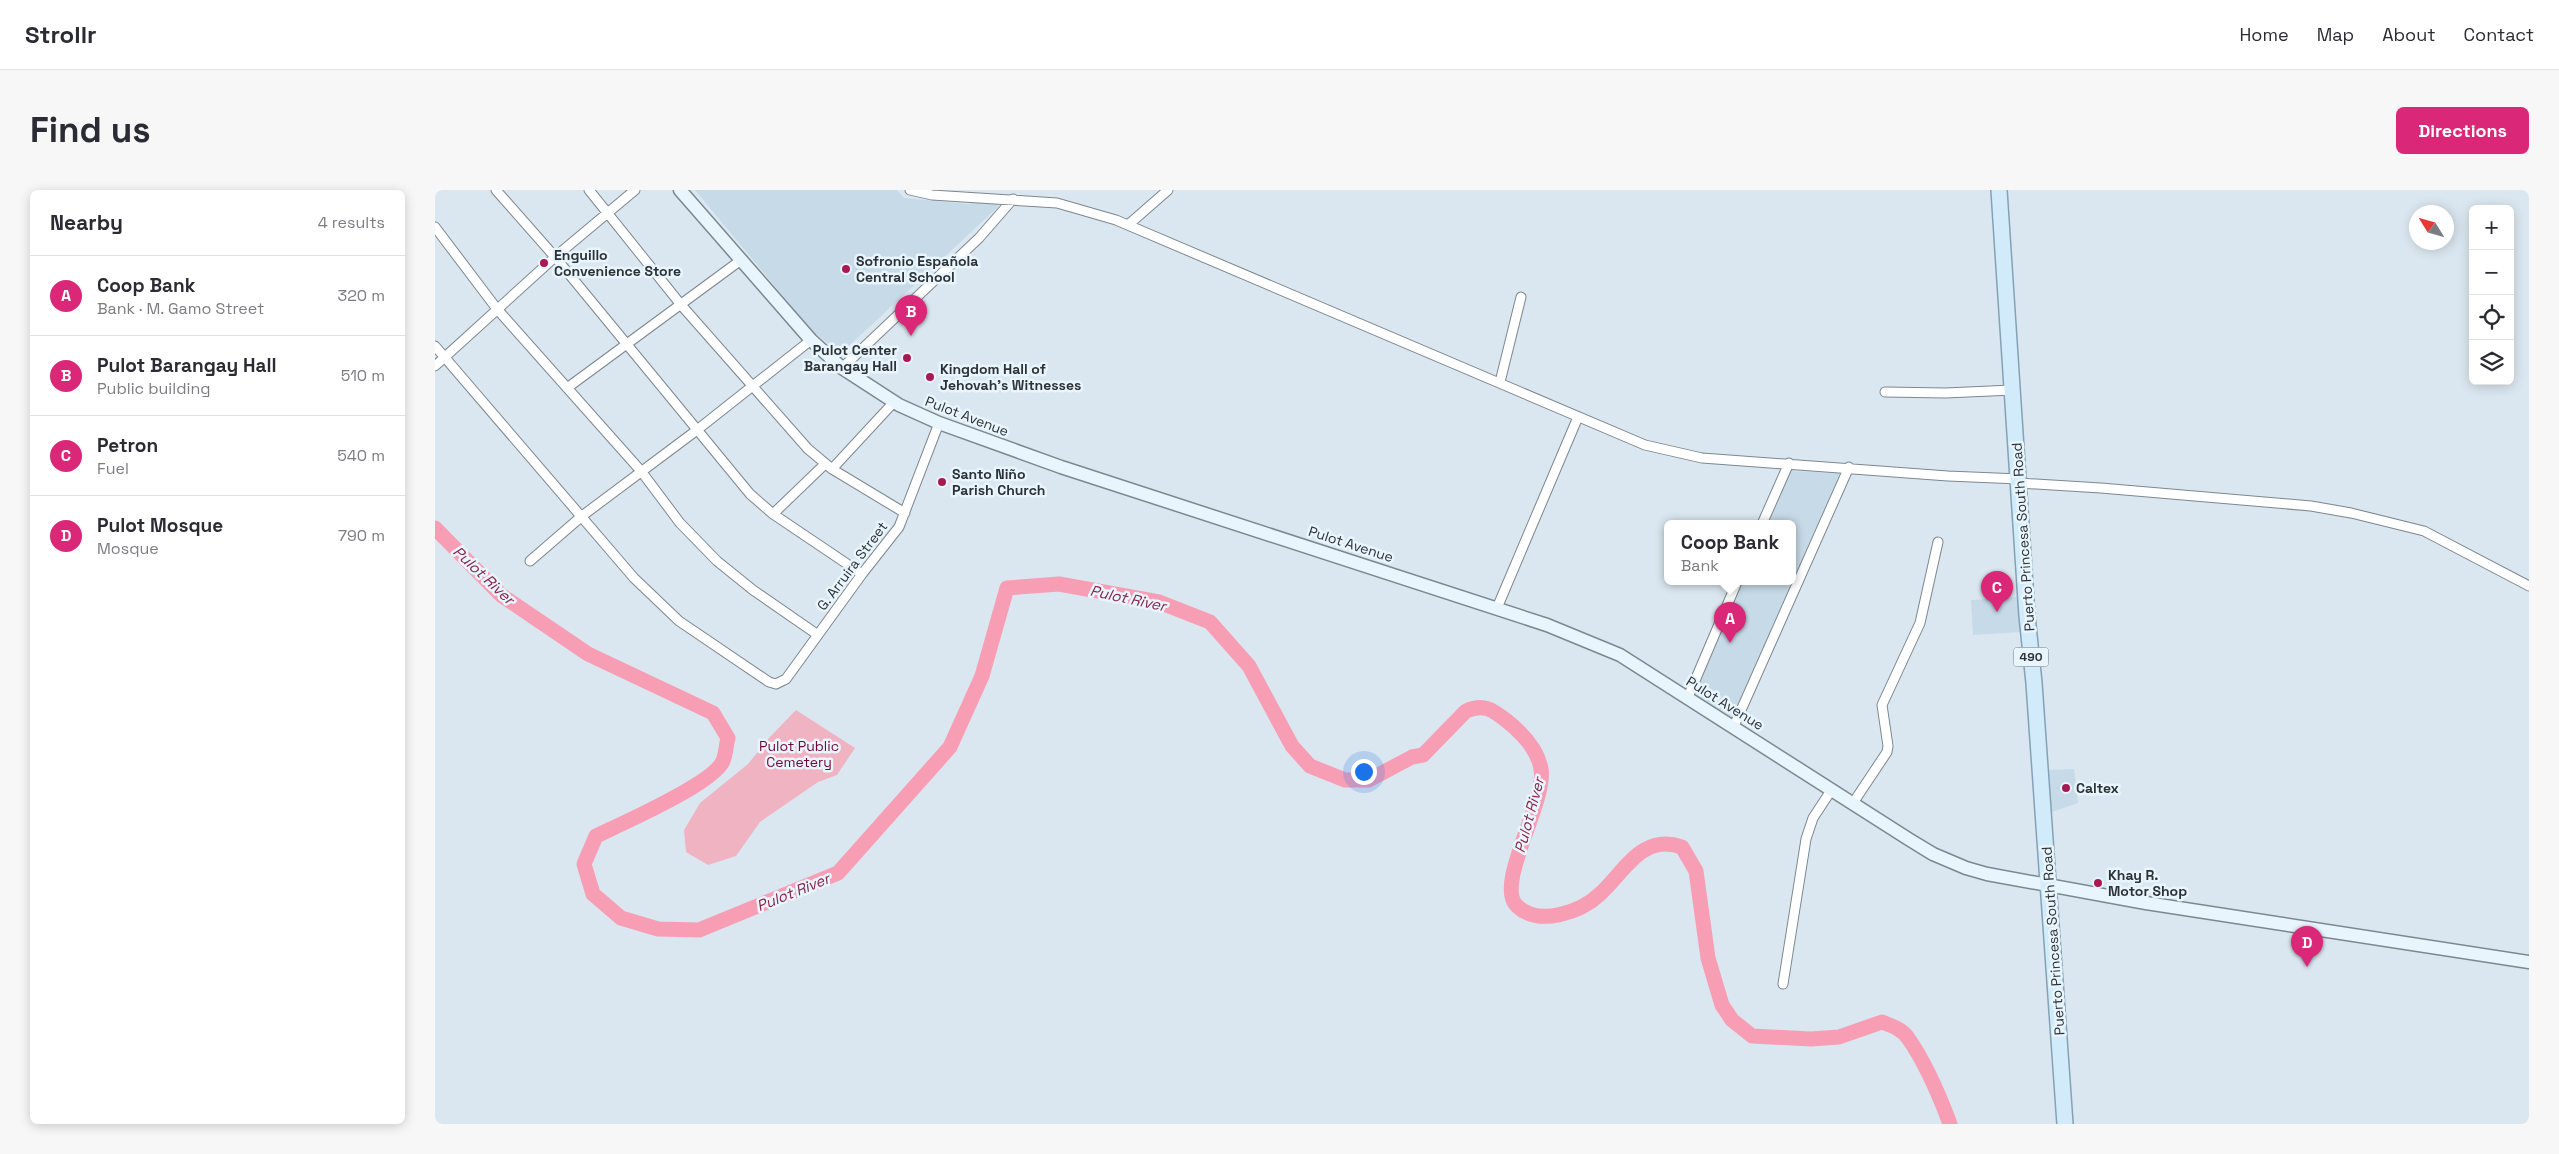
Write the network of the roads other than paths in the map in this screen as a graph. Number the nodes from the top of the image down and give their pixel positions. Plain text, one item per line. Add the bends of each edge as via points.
1 (496, 190) edge
2 (589, 190) edge
3 (635, 190) edge
4 (679, 190) edge
5 (910, 190) edge
6 (1167, 190) edge
7 (1999, 190) edge
8 (1013, 199) junction
9 (607, 213) junction
10 (1128, 226) junction
11 (435, 227) edge
12 (555, 257) junction
13 (741, 260) junction
14 (1521, 297) dead end
15 (682, 306) junction
16 (497, 309) junction
17 (811, 340) junction
18 (628, 344) junction
19 (435, 346) edge
20 (443, 358) junction
21 (435, 366) edge
22 (842, 368) junction
23 (1500, 382) junction
24 (753, 385) junction
25 (567, 388) junction
26 (2013, 390) junction
27 (1885, 392) dead end
28 (894, 402) junction
29 (1579, 417) junction
30 (939, 423) junction
31 (697, 430) junction
32 (1789, 463) junction
33 (829, 467) junction
34 (1849, 467) junction
35 (641, 471) junction
36 (2019, 481) junction
37 (905, 513) junction
38 (773, 514) junction
39 (583, 516) junction
40 (1764, 520) edge
41 (1938, 542) dead end
42 (530, 561) dead end
43 (862, 574) junction
44 (1736, 585) edge
45 (2529, 586) edge
46 (1497, 608) junction
47 (818, 635) junction
48 (1688, 697) junction
49 (1734, 726) junction
50 (1832, 790) junction
51 (1853, 803) junction
52 (2049, 886) junction
53 (2529, 962) edge
54 (1783, 984) dead end
55 (2065, 1124) edge

1 - 12 street
2 - 9 street
3 - 9 street
4 - 13 street, Pulot Avenue
5 - 8 street via 932,195
6 - 10 street
7 - 26 main road, Puerto Princesa South Road / 490
8 - 10 street via 1085,210
8 - 22 street via 979,238
9 - 12 street
9 - 15 street
10 - 23 street
11 - 16 street
12 - 16 street
12 - 18 street
13 - 15 street
13 - 17 street, Pulot Avenue
14 - 23 street
15 - 18 street
15 - 24 street
16 - 20 street
16 - 25 street
17 - 22 street, Pulot Avenue
17 - 24 street
18 - 25 street
18 - 31 street
19 - 20 street
20 - 21 street
20 - 39 street
22 - 28 street, Pulot Avenue
23 - 29 street
24 - 31 street
24 - 33 street via 808,449
25 - 35 street
26 - 27 street
26 - 36 main road, Puerto Princesa South Road / 490
28 - 30 street, Pulot Avenue
28 - 33 street
29 - 32 street via 1670,452 1702,458
29 - 46 street
30 - 37 street, G. Arruira Street
30 - 46 street, Pulot Avenue
31 - 35 street
31 - 38 street via 750,494
32 - 34 street
32 - 40 street
33 - 37 street
33 - 38 street
34 - 36 street
34 - 49 street
35 - 39 street
35 - 47 street via 680,523 717,561
36 - 45 street via 2311,506 2351,513 2424,531
36 - 52 main road, Puerto Princesa South Road / 490
37 - 43 street, G. Arruira Street via 899,527
38 - 43 street
39 - 42 street
39 - 47 street, G. Arruira Street via 634,578 679,621 769,682 776,684 786,679
41 - 51 street via 1920,623 1882,705 1887,752
43 - 47 street, G. Arruira Street
44 - 48 street
46 - 48 street, Pulot Avenue via 1597,644
48 - 49 street, Pulot Avenue
49 - 50 street, Pulot Avenue
50 - 51 street, Pulot Avenue
50 - 54 street via 1813,818 1806,839
51 - 52 street, Pulot Avenue via 1949,861 1987,874
52 - 53 street, Pulot Avenue
52 - 55 main road, Puerto Princesa South Road / 490

